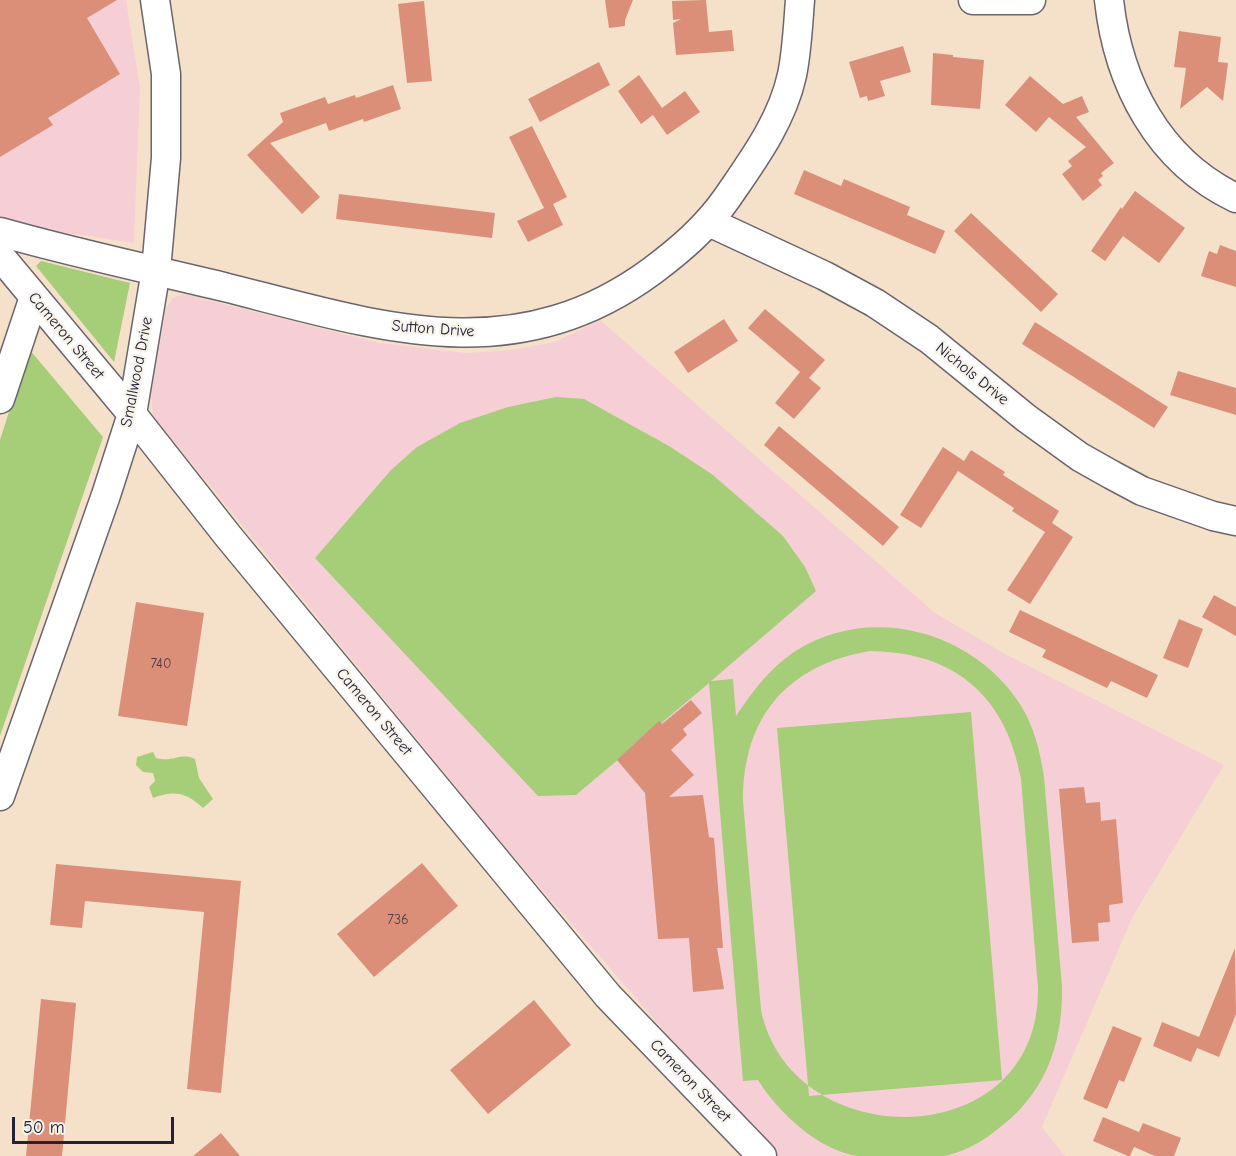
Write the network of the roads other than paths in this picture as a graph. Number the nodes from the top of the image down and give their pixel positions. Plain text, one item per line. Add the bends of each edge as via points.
1 (154, 0) edge
2 (800, 0) edge
3 (973, 0) edge
4 (1031, 0) edge
5 (1109, 0) edge
6 (1236, 198) edge
7 (709, 222) junction
8 (0, 232) edge
9 (0, 256) edge
10 (156, 270) junction
11 (34, 297) junction
12 (0, 399) edge
13 (132, 414) junction
14 (1236, 521) edge
15 (0, 796) edge
16 (762, 1156) edge

1 - 10 street, Smallwood Drive via 166,74 167,120
2 - 7 street, Sutton Drive via 792,75 781,107 749,166
3 - 4 street
5 - 6 street via 1119,52 1147,121 1181,160
7 - 10 street, Sutton Drive via 670,257 612,296 535,326 494,332 410,330
7 - 14 street, Nichols Drive via 875,303 929,339 1080,457 1112,476 1142,491
8 - 10 street, Sutton Drive
9 - 11 street, Cameron Street
10 - 13 street, Smallwood Drive
11 - 12 street
11 - 13 street, Cameron Street
13 - 15 street, Smallwood Drive
13 - 16 street, Cameron Street via 608,996

